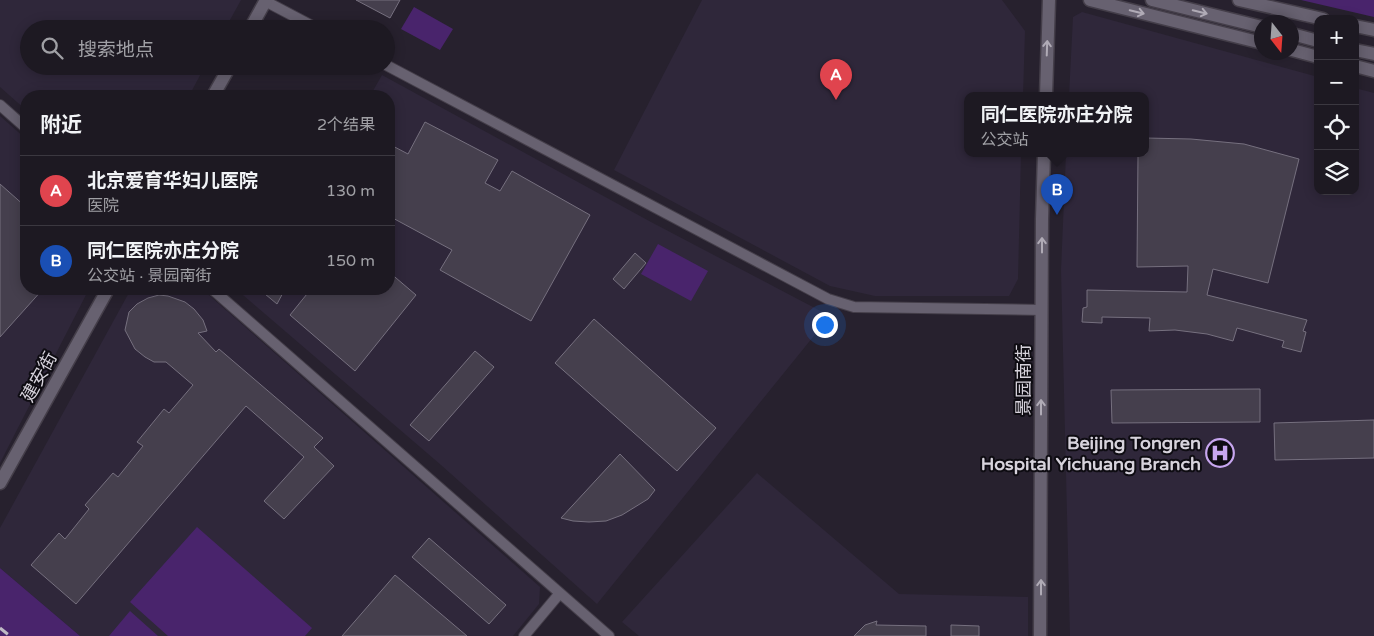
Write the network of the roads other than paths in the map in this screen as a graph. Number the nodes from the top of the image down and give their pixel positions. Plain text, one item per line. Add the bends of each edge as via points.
1 (266, 0) edge
2 (1049, 0) edge
3 (1090, 0) edge
4 (1152, 0) edge
5 (1239, 0) edge
6 (1314, 17) edge
7 (255, 20) edge
8 (302, 20) edge
9 (1254, 25) edge
10 (1359, 27) edge
11 (1374, 30) edge
12 (1299, 36) edge
13 (1314, 39) edge
14 (1254, 41) edge
15 (1359, 51) edge
16 (1299, 52) edge
17 (1374, 54) edge
18 (1314, 56) edge
19 (1359, 67) edge
20 (395, 70) edge
21 (1374, 71) edge
22 (225, 75) edge
23 (216, 90) edge
24 (1046, 92) edge
25 (0, 105) edge
26 (20, 123) edge
27 (1044, 157) edge
28 (105, 295) edge
29 (219, 295) edge
30 (1042, 310) junction
31 (0, 483) edge
32 (560, 593) junction
33 (524, 636) edge
34 (609, 636) edge
35 (1040, 636) edge

1 - 7 street
1 - 8 street
24 -> 2 street
3 -> 14 street
4 -> 9 street
5 - 6 street
10 - 11 street
12 - 13 street
15 - 17 street
16 - 18 street
19 - 21 street
20 - 30 street via 828,299 854,307
22 - 23 street
25 - 26 street
30 -> 27 street, 景园南街
28 - 31 street, 建安街
29 - 32 street
35 -> 30 street, 景园南街
32 - 33 street
32 - 34 street

